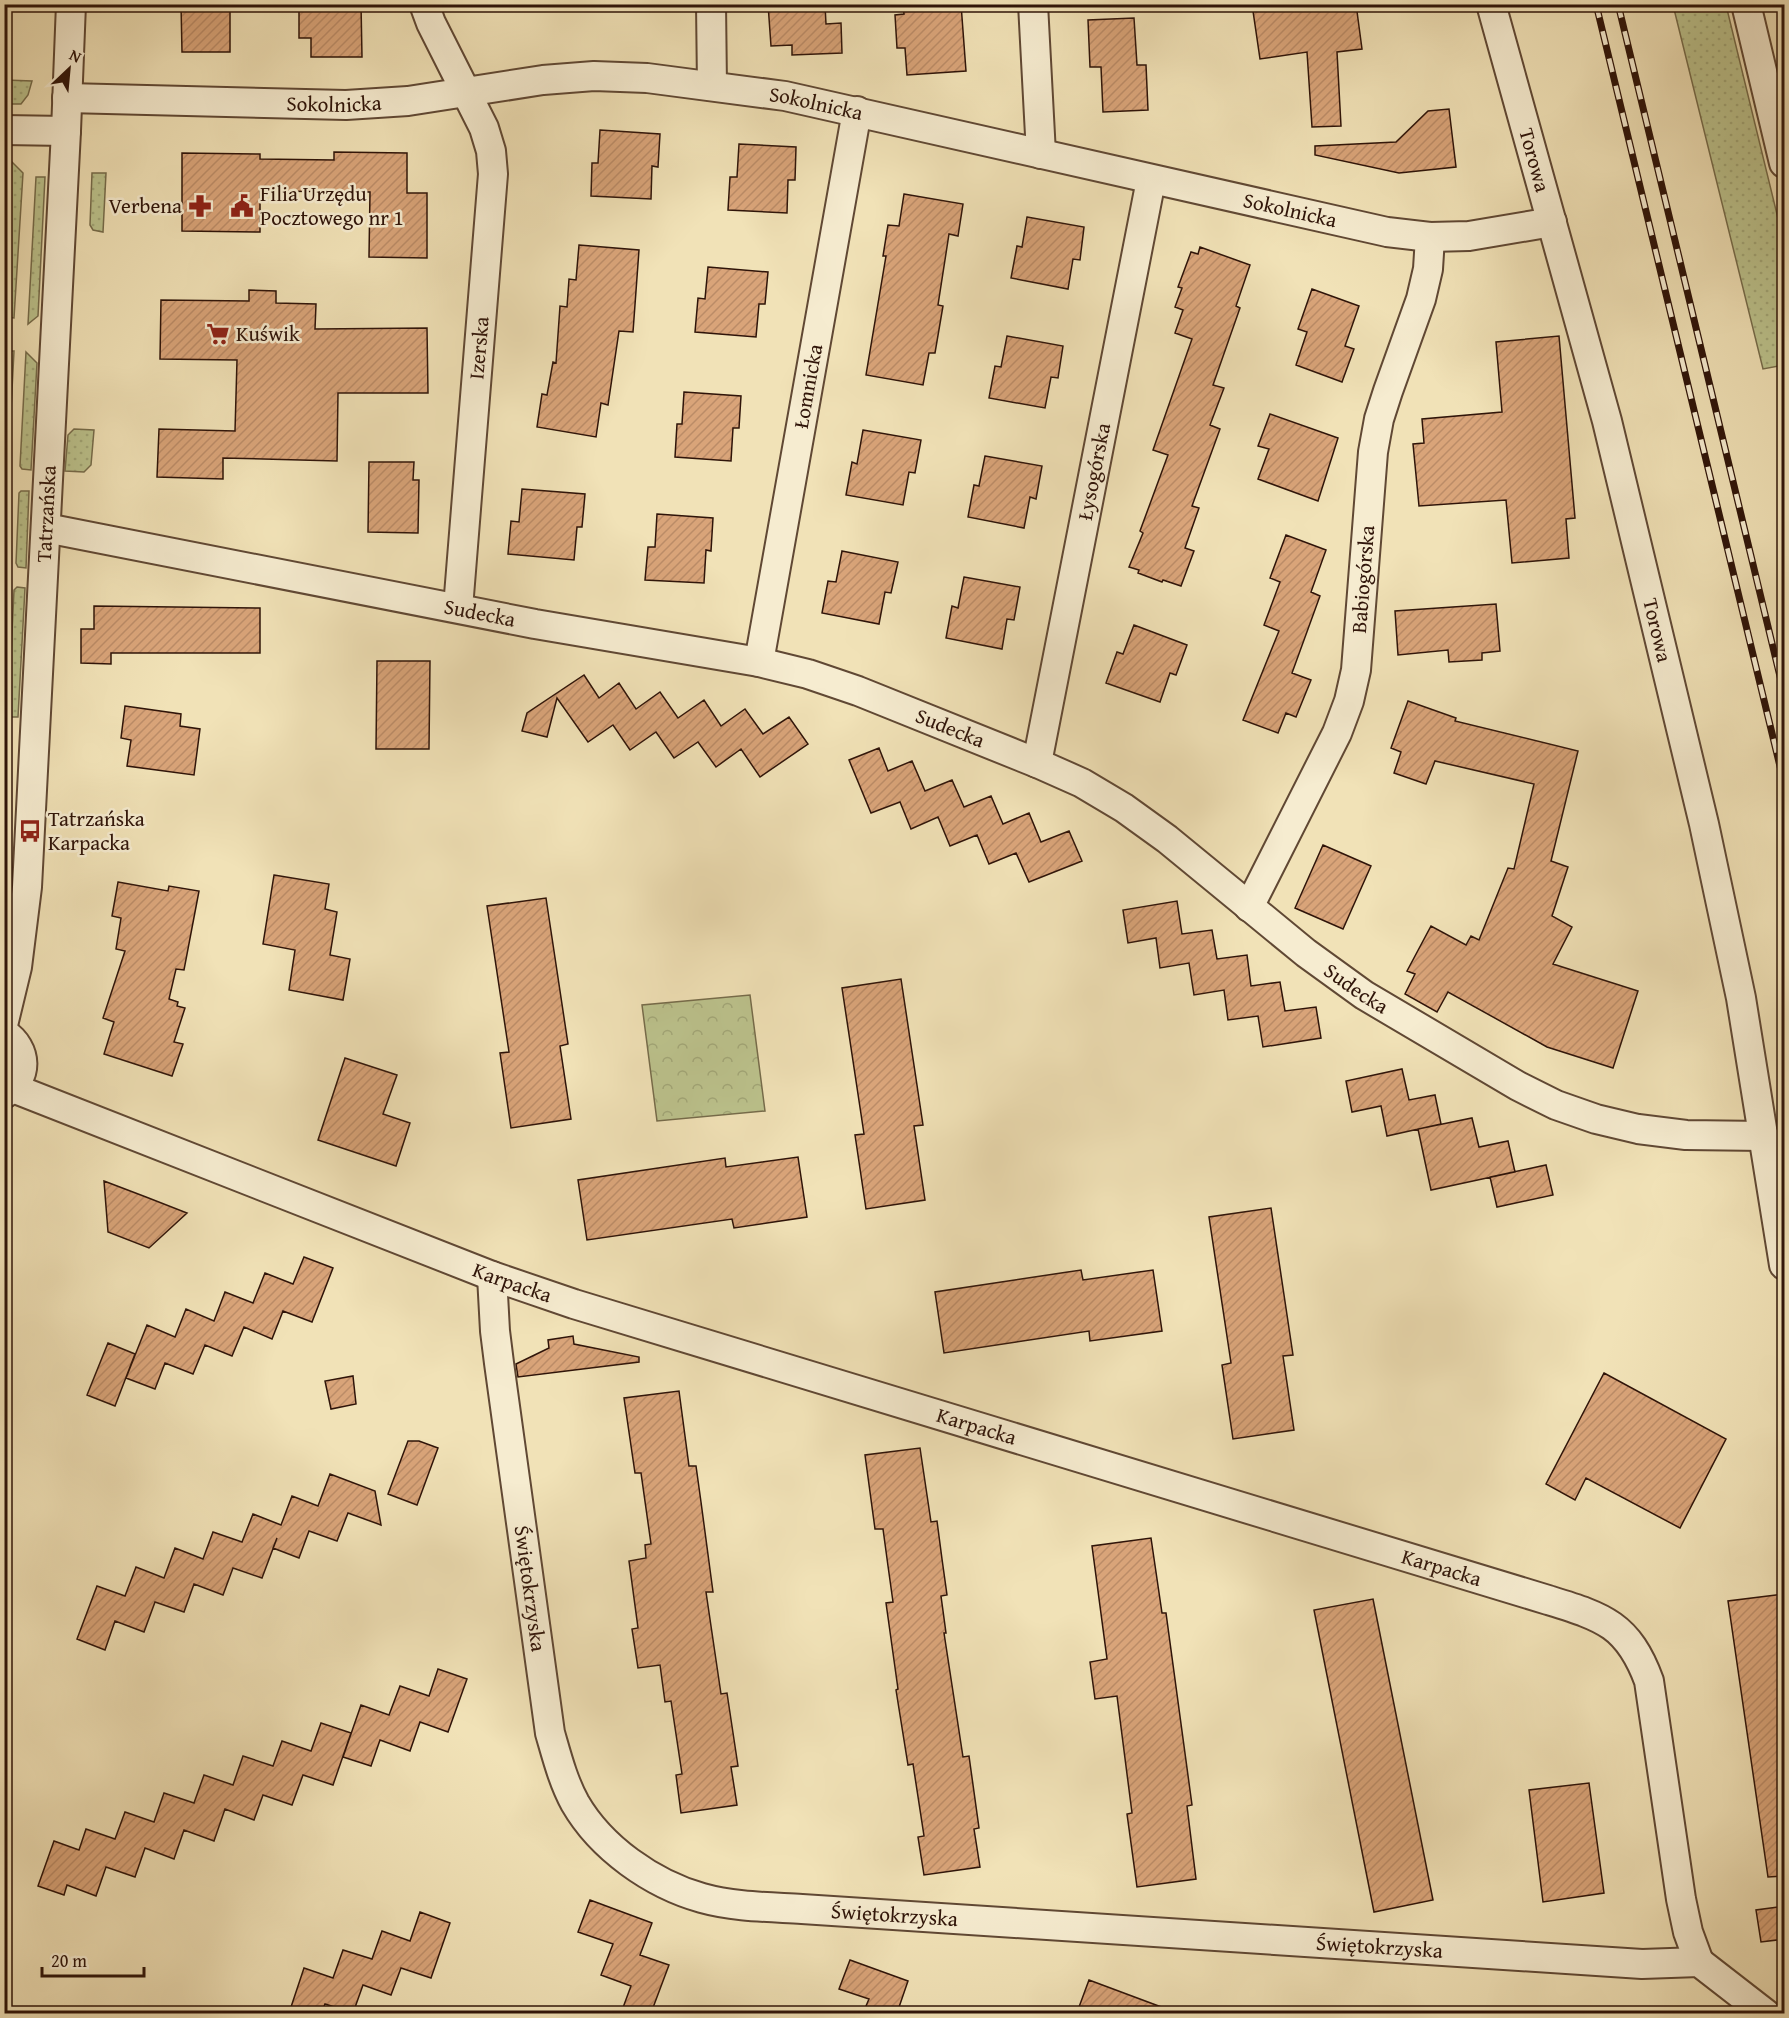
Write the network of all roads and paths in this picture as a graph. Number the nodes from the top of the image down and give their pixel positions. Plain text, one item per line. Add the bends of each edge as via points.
1 (71, 4) edge
2 (424, 4) edge
3 (711, 4) edge
4 (1033, 4) edge
5 (1491, 4) edge
6 (1746, 4) edge
7 (712, 86) junction
8 (466, 92) junction
9 (67, 98) junction
10 (857, 111) junction
11 (4, 130) edge
12 (66, 131) junction
13 (1041, 154) junction
14 (1785, 163) edge
15 (1151, 180) junction
16 (1552, 222) junction
17 (1430, 237) junction
18 (46, 528) junction
19 (459, 608) junction
20 (759, 662) junction
21 (1037, 763) junction
22 (1249, 907) junction
23 (4, 1021) edge
24 (4, 1033) edge
25 (9, 1091) edge
26 (1764, 1136) junction
27 (1785, 1265) edge
28 (492, 1276) junction
29 (1699, 1962) junction
30 (1766, 2013) edge

1 - 9 street, Tatrzańska
2 - 8 street, Izerska
3 - 7 street
4 - 13 street
5 - 16 street, Torowa
6 - 14 street
7 - 8 street, Sokolnicka via 594,76
7 - 10 street, Sokolnicka
8 - 9 street, Sokolnicka via 346,105
8 - 19 street, Izerska via 489,143 494,174
9 - 12 street, Tatrzańska
10 - 13 street, Sokolnicka
10 - 20 street, Łomnicka
11 - 12 street
12 - 18 street, Tatrzańska
13 - 15 street, Sokolnicka
15 - 17 street, Sokolnicka via 1387,232
15 - 21 street, Łysogórska
16 - 17 street, Sokolnicka via 1469,236
16 - 26 street, Torowa via 1629,506 1704,824 1741,998
17 - 22 street, Babiogórska via 1421,299 1379,419 1373,452 1356,670 1348,701
18 - 19 street, Sudecka
18 - 23 street, Tatrzańska via 27,887 17,967
19 - 20 street, Sudecka
20 - 21 street, Sudecka via 858,691
21 - 22 street, Sudecka via 1124,808
22 - 26 street, Sudecka via 1364,995 1556,1105 1638,1129 1686,1135
24 - 25 street via 18,1046 23,1068
25 - 28 street, Karpacka
26 - 27 street, Torowa
28 - 29 street, Karpacka via 1583,1611 1608,1622 1640,1657 1649,1681 1681,1899
28 - 29 street, Świętokrzyska via 499,1363 550,1733 560,1770 576,1804 597,1834 629,1862 668,1886 702,1898 781,1908 1642,1964
29 - 30 street

